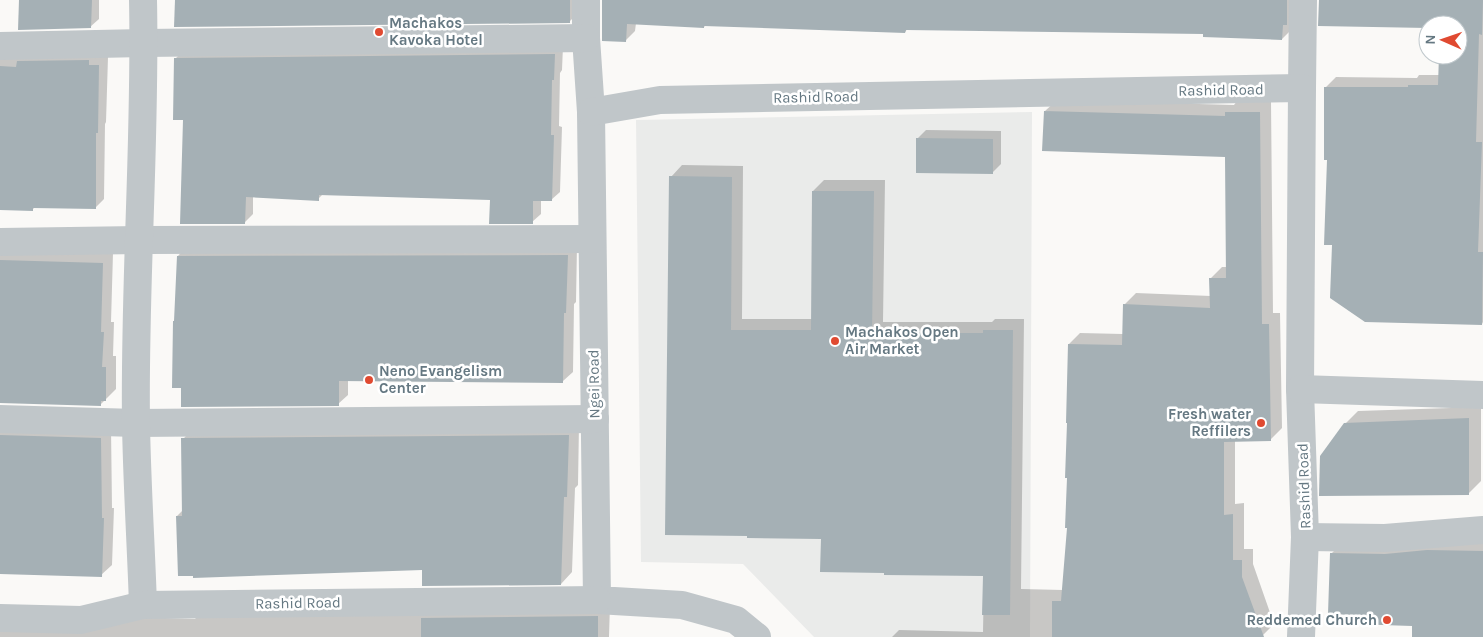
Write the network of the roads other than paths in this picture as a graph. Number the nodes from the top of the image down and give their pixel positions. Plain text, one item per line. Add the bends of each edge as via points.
1 (143, 0) edge
2 (586, 0) edge
3 (1303, 0) edge
4 (586, 38) junction
5 (144, 43) junction
6 (0, 46) edge
7 (1302, 88) junction
8 (591, 112) junction
9 (592, 239) junction
10 (138, 240) junction
11 (0, 242) edge
12 (1300, 389) junction
13 (1483, 395) edge
14 (595, 419) junction
15 (0, 420) edge
16 (136, 423) junction
17 (1483, 530) edge
18 (1305, 537) junction
19 (597, 600) junction
20 (143, 605) junction
21 (0, 618) edge
22 (81, 628) edge
23 (757, 637) edge
24 (1301, 637) edge

1 - 5 street
2 - 4 street, Ngei Road
3 - 7 street
4 - 5 street
4 - 8 street, Ngei Road
5 - 6 street
5 - 10 street
7 - 8 street, Rashid Road via 660,100
7 - 12 street, Rashid Road
8 - 9 street, Ngei Road
9 - 10 street
9 - 14 street, Ngei Road
10 - 11 street
10 - 16 street
12 - 13 street
12 - 18 street, Rashid Road
14 - 16 street
14 - 19 street, Ngei Road
15 - 16 street
16 - 20 street
17 - 18 street via 1385,538
18 - 24 street, Rashid Road
19 - 20 street, Rashid Road
19 - 23 street via 682,605 736,620
20 - 22 street, Rashid Road
21 - 22 street, Rashid Road

